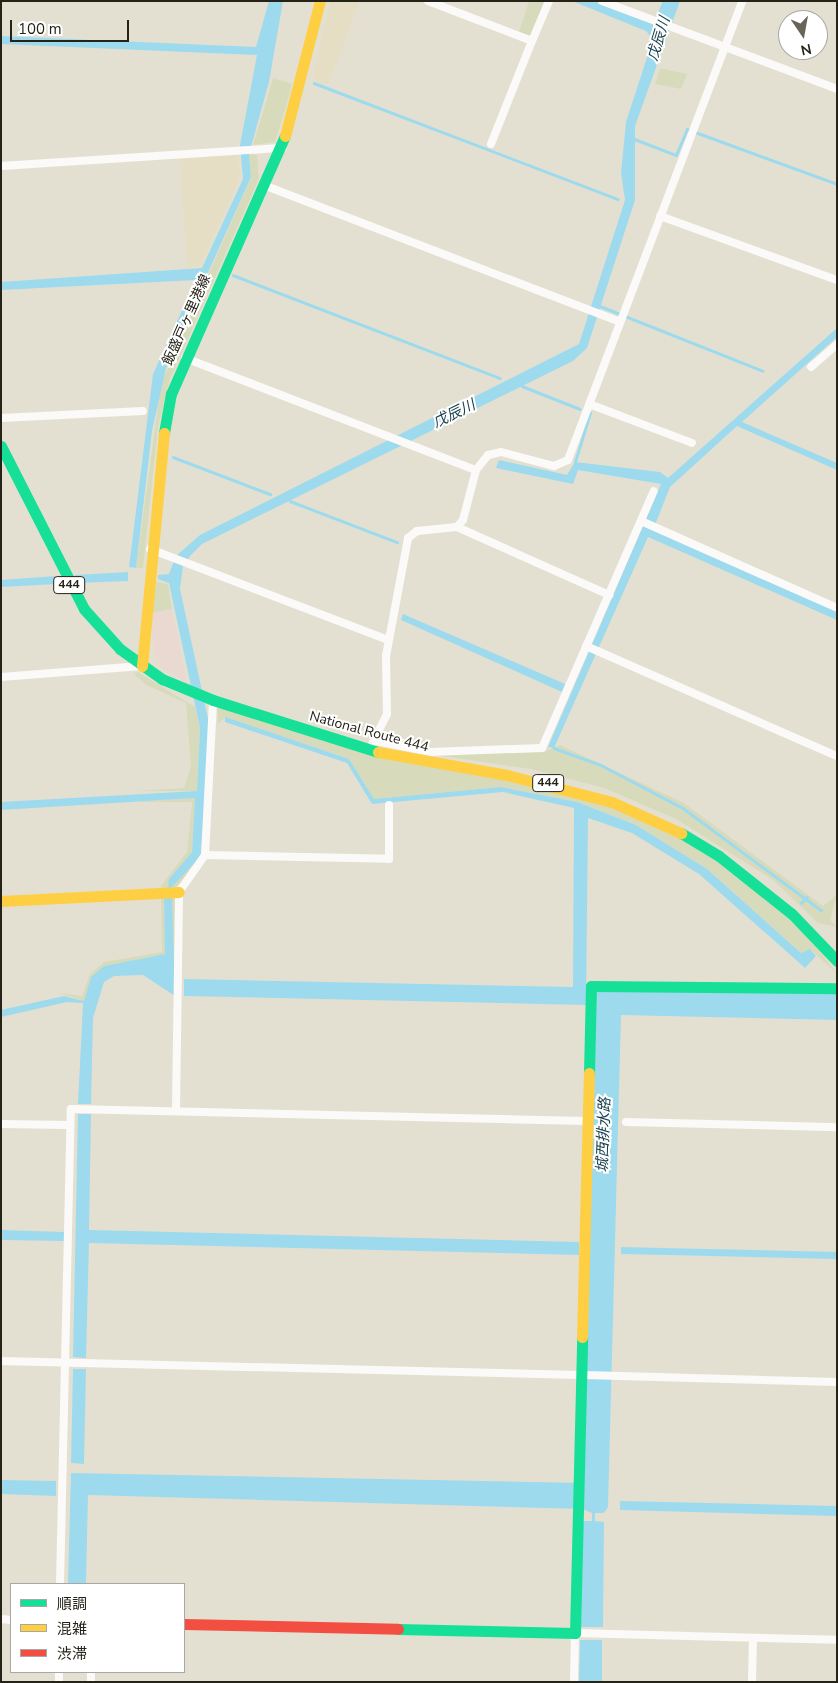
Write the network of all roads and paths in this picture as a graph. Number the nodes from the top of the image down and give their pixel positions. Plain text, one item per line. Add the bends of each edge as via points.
1 (320, 1) edge
2 (428, 1) edge
3 (549, 1) edge
4 (602, 1) edge
5 (742, 1) edge
6 (532, 41) junction
7 (725, 48) junction
8 (837, 89) edge
9 (491, 144) dead end
10 (282, 148) junction
11 (1, 166) edge
12 (266, 186) junction
13 (660, 216) junction
14 (837, 280) edge
15 (621, 318) junction
16 (837, 344) edge
17 (185, 358) junction
18 (811, 366) dead end
19 (589, 404) junction
20 (143, 412) dead end
21 (1, 418) edge
22 (692, 443) dead end
23 (1, 446) edge
24 (476, 470) junction
25 (654, 491) dead end
26 (641, 521) junction
27 (457, 527) junction
28 (150, 549) junction
29 (609, 595) junction
30 (837, 608) edge
31 (388, 640) junction
32 (586, 646) junction
33 (142, 666) junction
34 (1, 677) edge
35 (214, 700) junction
36 (373, 746) junction
37 (837, 756) edge
38 (390, 805) dead end
39 (206, 855) junction
40 (179, 892) junction
41 (1, 901) edge
42 (836, 954) edge
43 (837, 988) edge
44 (176, 1111) junction
45 (587, 1121) junction
46 (626, 1122) dead end
47 (1, 1124) edge
48 (69, 1125) junction
49 (837, 1127) edge
50 (1, 1361) edge
51 (65, 1363) junction
52 (583, 1375) junction
53 (837, 1382) edge
54 (60, 1583) edge
55 (185, 1624) edge
56 (586, 1633) junction
57 (753, 1638) junction
58 (837, 1640) edge
59 (574, 1682) edge
60 (752, 1682) edge

1 - 10 main road, 飯盛戸ヶ里港線
2 - 6 street
3 - 6 street
4 - 7 street
5 - 7 street
6 - 9 street
7 - 8 street
7 - 13 street
10 - 11 street
10 - 12 main road, 飯盛戸ヶ里港線
12 - 15 street via 587,310
12 - 17 main road, 飯盛戸ヶ里港線
13 - 14 street
13 - 15 street
15 - 19 street
16 - 18 street
17 - 24 street
17 - 28 main road, 飯盛戸ヶ里港線 via 166,417
19 - 22 street
19 - 24 street via 563,464 501,452 488,455
20 - 21 street
23 - 33 main road, National Route 444 / 444 via 84,610
24 - 27 street via 468,510
25 - 26 street
26 - 29 street
26 - 30 street
27 - 29 street
27 - 31 street via 417,531 408,538
28 - 31 street
28 - 33 main road, 飯盛戸ヶ里港線
29 - 32 street
31 - 36 street via 387,714
32 - 36 street via 542,748 431,752
32 - 37 street
33 - 34 street
33 - 35 main road, National Route 444 / 444 via 180,688
35 - 36 main road, National Route 444 / 444
35 - 39 street
36 - 42 main road, National Route 444 / 444 via 555,785 612,802 672,828 761,886
38 - 39 street via 389,859
39 - 40 street
40 - 41 main road
40 - 44 street
43 - 45 main road via 591,986
44 - 45 street
44 - 48 street via 71,1109
45 - 52 main road
46 - 49 street
47 - 48 street
48 - 51 street
50 - 51 street
51 - 52 street
51 - 54 street
52 - 53 street
52 - 56 main road via 577,1512
55 - 56 main road
56 - 57 street
56 - 59 street
57 - 58 street
57 - 60 street

